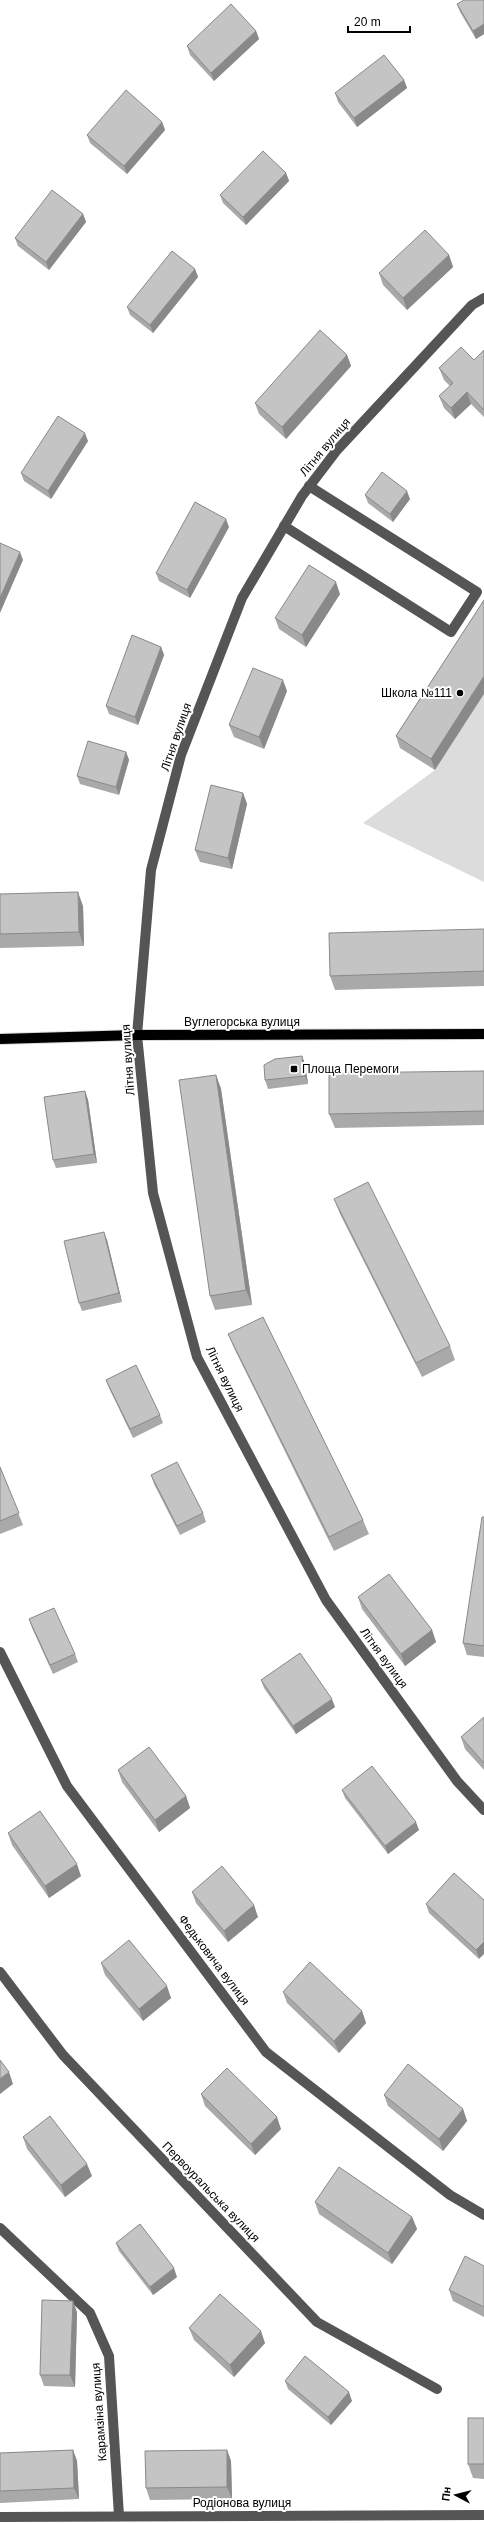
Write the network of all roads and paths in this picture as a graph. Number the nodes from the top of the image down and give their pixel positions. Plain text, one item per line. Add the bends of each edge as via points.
1 (484, 298) edge
2 (310, 486) junction
3 (284, 526) junction
4 (484, 1034) edge
5 (137, 1035) junction
6 (0, 1039) edge
7 (0, 1652) edge
8 (484, 1810) edge
9 (0, 1972) edge
10 (484, 2215) edge
11 (0, 2228) edge
12 (437, 2389) dead end
13 (484, 2515) edge
14 (119, 2516) junction
15 (0, 2517) edge

1 - 2 street, Літня вулиця via 472,306 337,450
2 - 3 street, Літня вулиця
2 - 3 street via 477,592 451,632
3 - 5 street, Літня вулиця via 242,598 181,755 151,870
4 - 5 main road, Вуглегорська вулиця
5 - 6 main road, Вуглегорська вулиця
5 - 8 street, Літня вулиця via 153,1193 197,1357 326,1600 457,1780
7 - 10 street, Федьковича вулиця via 67,1786 266,2052 450,2195
9 - 12 street, Первоуральська вулиця via 63,2055 317,2322
11 - 14 street, Карамзіна вулиця via 90,2313 109,2356
13 - 14 street, Родіонова вулиця
14 - 15 street, Родіонова вулиця

